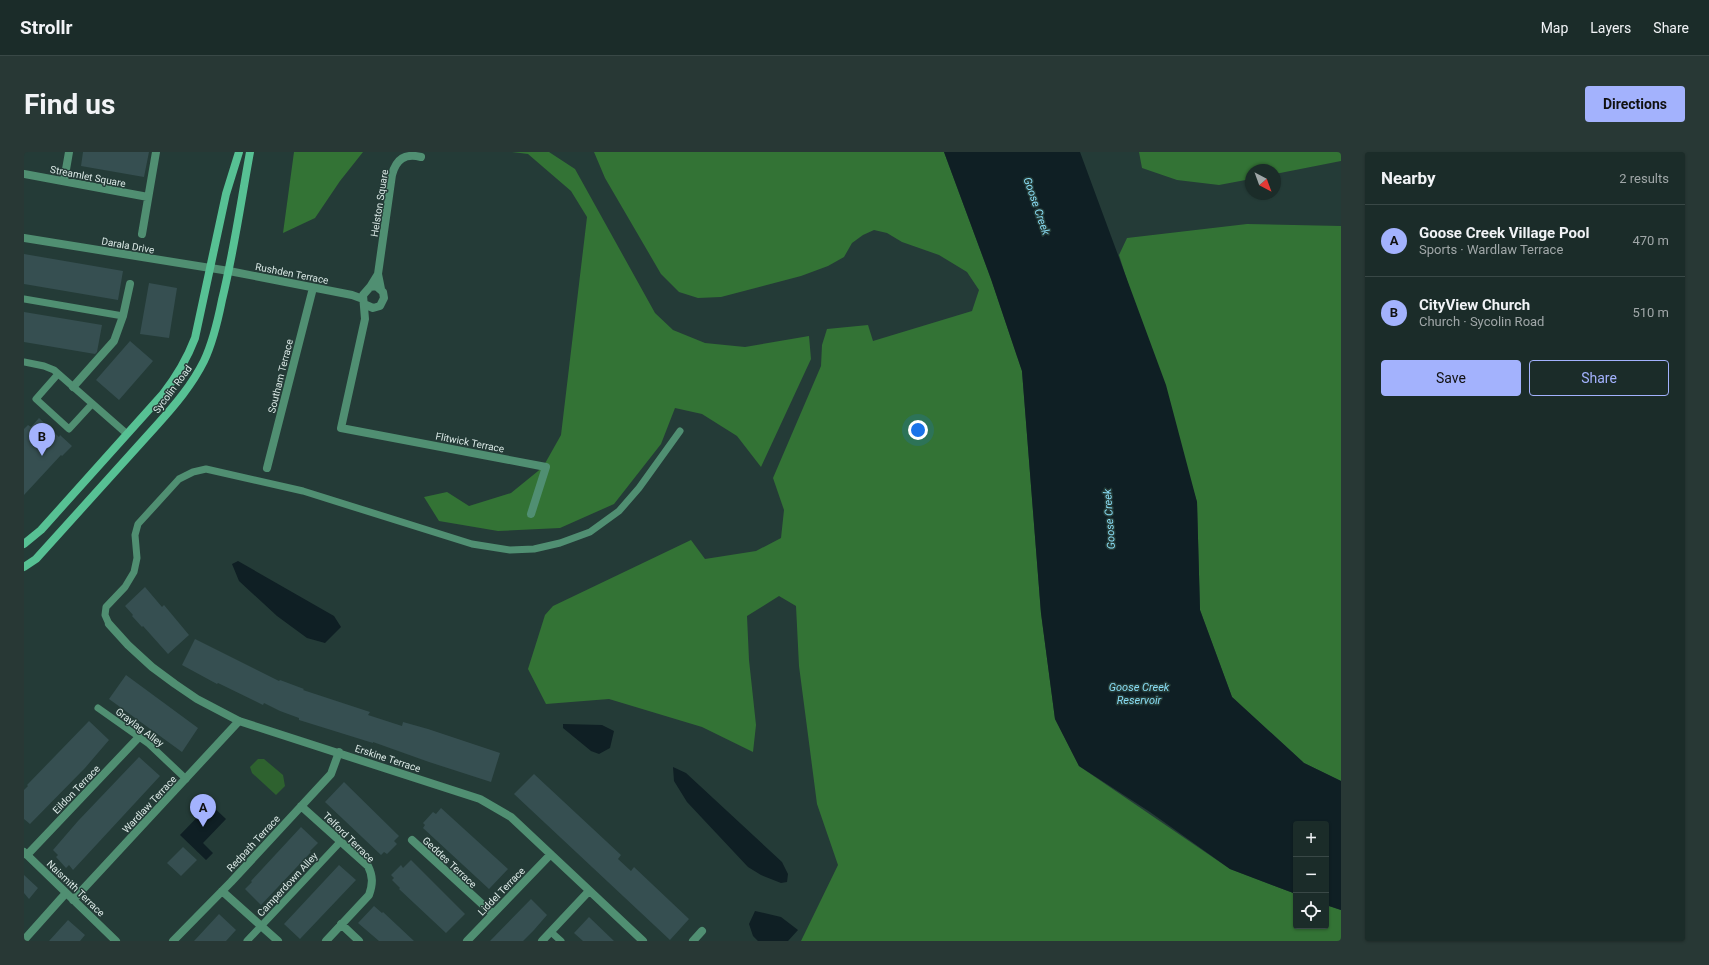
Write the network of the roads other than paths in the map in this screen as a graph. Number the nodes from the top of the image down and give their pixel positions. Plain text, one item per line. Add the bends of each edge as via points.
1 (69, 152) edge
2 (156, 152) edge
3 (239, 152) edge
4 (250, 152) edge
5 (421, 157) dead end
6 (24, 174) edge
7 (64, 181) junction
8 (148, 197) junction
9 (142, 234) dead end
10 (24, 238) edge
11 (210, 268) junction
12 (229, 271) junction
13 (378, 274) junction
14 (130, 284) dead end
15 (313, 288) junction
16 (381, 289) junction
17 (365, 296) junction
18 (24, 299) edge
19 (373, 308) junction
20 (123, 316) junction
21 (365, 319) junction
22 (24, 362) edge
23 (58, 374) junction
24 (73, 387) junction
25 (92, 404) junction
26 (342, 428) joint
27 (680, 431) dead end
28 (127, 434) junction
29 (267, 468) dead end
30 (531, 514) dead end
31 (24, 544) edge
32 (24, 567) edge
33 (109, 624) joint
34 (98, 708) dead end
35 (240, 721) junction
36 (139, 737) junction
37 (339, 752) junction
38 (186, 779) junction
39 (301, 806) junction
40 (412, 840) dead end
41 (341, 842) junction
42 (25, 853) edge
43 (550, 855) junction
44 (222, 891) junction
45 (589, 891) junction
46 (66, 893) junction
47 (74, 900) junction
48 (493, 914) junction
49 (341, 924) junction
50 (262, 926) junction
51 (702, 931) dead end
52 (551, 932) junction
53 (24, 940) edge
54 (114, 940) edge
55 (173, 941) edge
56 (247, 941) edge
57 (278, 941) edge
58 (326, 941) edge
59 (359, 941) edge
60 (467, 941) edge
61 (542, 941) edge
62 (561, 941) edge
63 (643, 941) edge
64 (693, 941) edge

1 - 7 street
2 - 8 street
3 - 11 main road, Sycolin Road via 226,194
4 - 12 main road, Sycolin Road
5 - 13 street, Helston Square via 402,157 395,165
6 - 7 street, Streamlet Square
7 - 8 street, Streamlet Square
8 - 9 street
10 - 11 street, Darala Drive
11 - 12 street, Darala Drive
11 - 28 main road, Sycolin Road via 187,358 172,382
12 - 15 street, Rushden Terrace
12 - 32 main road, Sycolin Road via 212,342 202,365 186,390 36,559
13 - 16 street, Helston Square
13 - 17 street, Helston Square
14 - 20 street
15 - 17 street, Rushden Terrace
15 - 29 street, Southam Terrace
16 - 17 street via 379,287
16 - 19 street, Helston Square via 384,302
17 - 19 street
17 - 21 street, Helston Square
18 - 20 lane
19 - 21 street, Helston Square
20 - 24 street via 114,341
21 - 26 street, Helston Square
22 - 23 lane via 49,367
23 - 24 lane
23 - 25 lane via 36,399 69,429
24 - 25 lane
25 - 28 lane
26 - 30 street, Flitwick Terrace via 546,467
27 - 33 lane via 619,511 590,532 560,544 534,549 510,550 472,544 303,491 206,469 193,472 179,479 138,524 135,535 137,558 134,572 125,587 106,607 105,615
28 - 31 main road, Sycolin Road via 41,530
33 - 35 street, Erskine Terrace via 142,658 175,684 197,699
34 - 36 lane, Graylag Alley
35 - 37 street, Erskine Terrace
35 - 38 street, Wardlaw Terrace
36 - 38 lane, Graylag Alley
36 - 42 street, Eildon Terrace
37 - 39 street, Redpath Terrace via 332,774
37 - 43 street, Erskine Terrace via 480,799 510,817
38 - 47 street, Wardlaw Terrace
39 - 41 street, Telford Terrace
39 - 44 street, Redpath Terrace
40 - 48 street, Geddes Terrace
41 - 49 street, Telford Terrace via 368,866 373,885 369,895
41 - 50 lane, Camperdown Alley
42 - 46 street, Naismith Terrace
43 - 45 street, Erskine Terrace
43 - 48 street, Liddel Terrace
44 - 50 street
44 - 55 street, Redpath Terrace
45 - 52 street
45 - 63 street, Erskine Terrace
46 - 47 street, Naismith Terrace
46 - 53 street
47 - 54 street, Naismith Terrace
48 - 60 street, Liddel Terrace
49 - 58 street, Telford Terrace
49 - 59 street
50 - 56 lane, Camperdown Alley
50 - 57 street
51 - 64 street
52 - 61 street
52 - 62 lane

